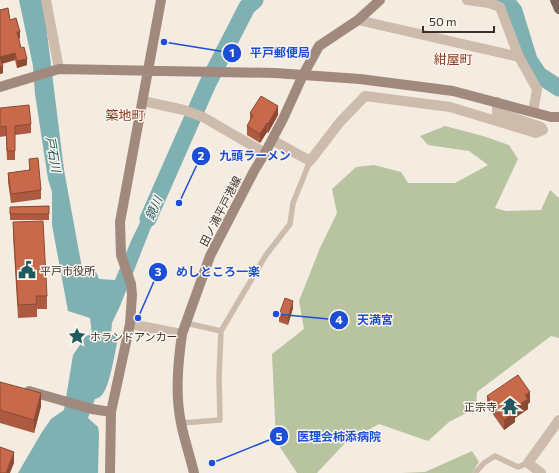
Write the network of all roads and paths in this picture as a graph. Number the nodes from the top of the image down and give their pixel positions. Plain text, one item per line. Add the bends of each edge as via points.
1 (46, 0) edge
2 (161, 0) edge
3 (380, 0) edge
4 (467, 0) edge
5 (556, 0) edge
6 (489, 2) edge
7 (559, 9) edge
8 (358, 20) junction
9 (519, 57) junction
10 (59, 69) junction
11 (147, 70) junction
12 (303, 75) junction
13 (0, 87) edge
14 (143, 101) junction
15 (497, 102) junction
16 (533, 112) junction
17 (559, 117) edge
18 (272, 140) junction
19 (265, 153) junction
20 (310, 161) junction
21 (186, 323) junction
22 (130, 324) junction
23 (221, 331) junction
24 (182, 334) junction
25 (18, 388) edge
26 (111, 412) junction
27 (559, 420) edge
28 (181, 423) junction
29 (528, 463) junction
30 (110, 473) edge
31 (194, 473) edge
32 (475, 473) edge
33 (541, 473) edge

1 - 10 street
2 - 11 street
3 - 8 street, 田ノ浦平戸港線
4 - 6 street
5 - 7 main road
6 - 9 street via 500,7
8 - 9 street
8 - 12 street, 田ノ浦平戸港線 via 319,46
9 - 16 street via 538,89
10 - 11 street
10 - 13 street
11 - 12 street
11 - 14 street
12 - 15 street via 412,85 453,91
12 - 18 street, 田ノ浦平戸港線
14 - 19 street via 203,117
14 - 22 street via 120,222 121,256 131,284
15 - 16 street
15 - 20 street via 497,112 542,127 543,130 536,133 450,107 364,96
16 - 17 street
18 - 19 street, 田ノ浦平戸港線
18 - 20 street
19 - 21 street, 田ノ浦平戸港線 via 210,256
20 - 23 lane via 293,203 290,224 266,255
21 - 23 lane
21 - 24 street, 田ノ浦平戸港線
22 - 24 street
22 - 26 street
23 - 28 lane via 220,420
24 - 28 street, 田ノ浦平戸港線 via 177,397
25 - 26 street
26 - 30 street
27 - 29 street
28 - 31 street, 田ノ浦平戸港線
29 - 32 lane via 518,467 495,456
29 - 33 street

